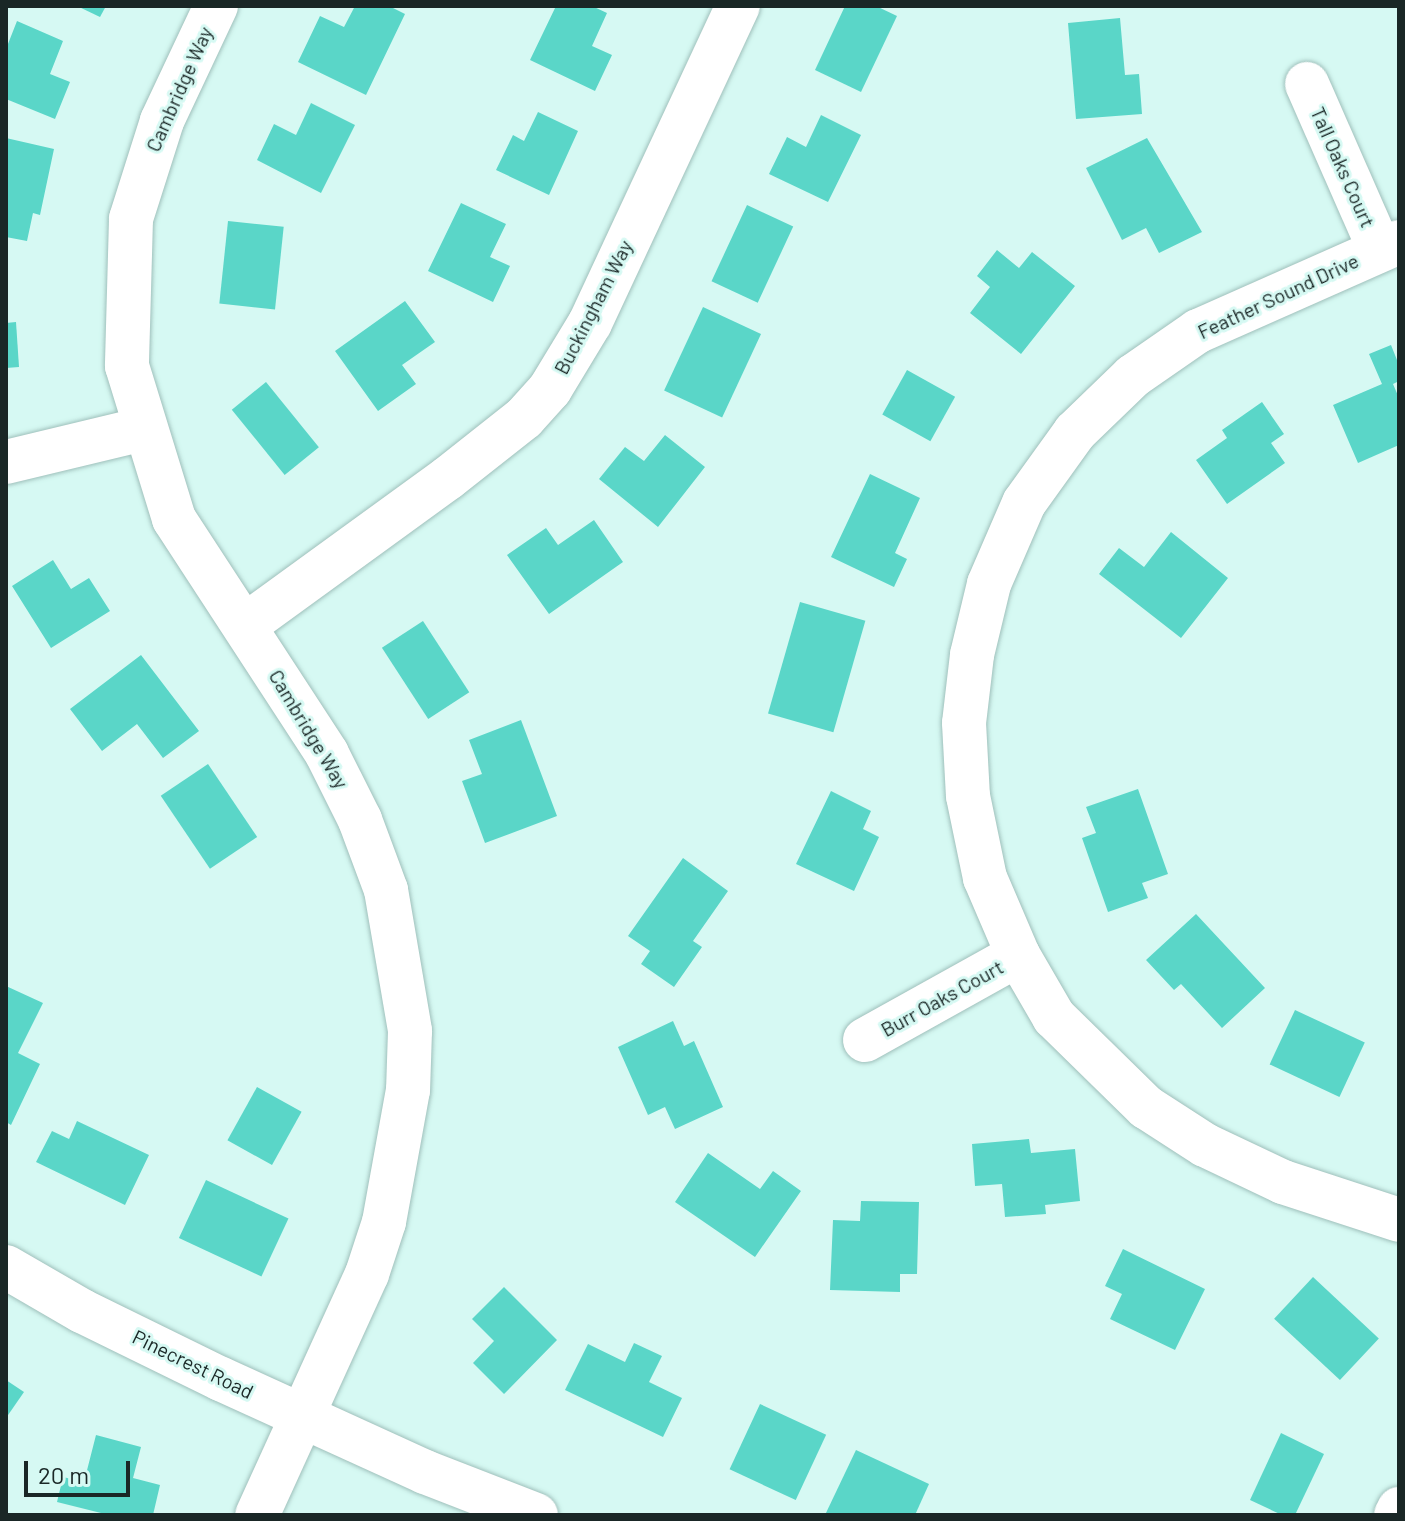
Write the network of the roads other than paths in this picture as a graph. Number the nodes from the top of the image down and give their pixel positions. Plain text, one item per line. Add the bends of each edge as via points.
1 (216, 6) edge
2 (738, 6) edge
3 (1307, 84) dead end
4 (1389, 246) edge
5 (143, 429) junction
6 (6, 462) edge
7 (247, 624) junction
8 (1018, 955) junction
9 (865, 1040) dead end
10 (1399, 1220) edge
11 (6, 1267) edge
12 (304, 1417) junction
13 (1399, 1509) edge
14 (257, 1515) edge
15 (536, 1515) edge
16 (1396, 1515) edge

1 - 5 street, Cambridge Way via 162,121 131,219 127,366
2 - 7 street, Buckingham Way via 590,323 550,389 524,418 448,478
3 - 4 street, Tall Oaks Court
4 - 8 street, Feather Sound Drive via 1198,331 1133,376 1075,432 1024,503 989,584 972,655 964,723 968,796 985,878
5 - 6 street
5 - 7 street, Cambridge Way via 174,519
7 - 12 street, Cambridge Way via 327,754 360,820 386,890 410,1031 408,1090 384,1222
8 - 9 street, Burr Oaks Court
8 - 10 street, Feather Sound Drive via 1054,1017 1146,1107 1205,1145 1283,1182
11 - 12 street, Pinecrest Road via 82,1311
12 - 14 street, Cambridge Way
12 - 15 street, Pinecrest Road
13 - 16 street

